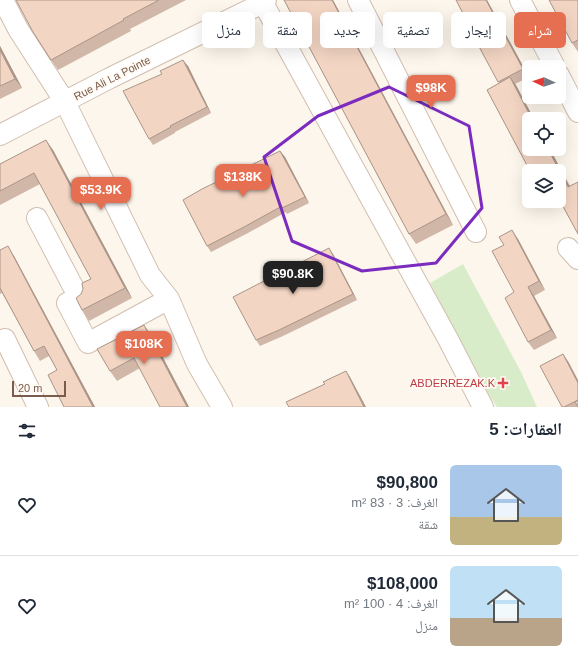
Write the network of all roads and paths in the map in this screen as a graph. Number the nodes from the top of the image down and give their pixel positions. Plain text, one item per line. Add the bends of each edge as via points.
1 (3, 0) edge
2 (358, 0) edge
3 (520, 0) edge
4 (263, 1) edge
5 (551, 60) edge
6 (566, 89) edge
7 (65, 102) junction
8 (578, 112) edge
9 (0, 135) edge
10 (37, 218) dead end
11 (476, 232) dead end
12 (169, 299) junction
13 (5, 339) dead end
14 (480, 406) edge
15 (38, 407) edge
16 (222, 407) edge

1 - 7 street via 18,29
2 - 11 street
3 - 5 street
4 - 7 street, Rue Ali La Pointe
4 - 14 street via 448,339
6 - 8 street
7 - 9 street, Rue Ali La Pointe
7 - 12 street via 150,275
10 - 12 street via 79,298 67,303 88,343
12 - 16 street via 197,364
13 - 15 street

